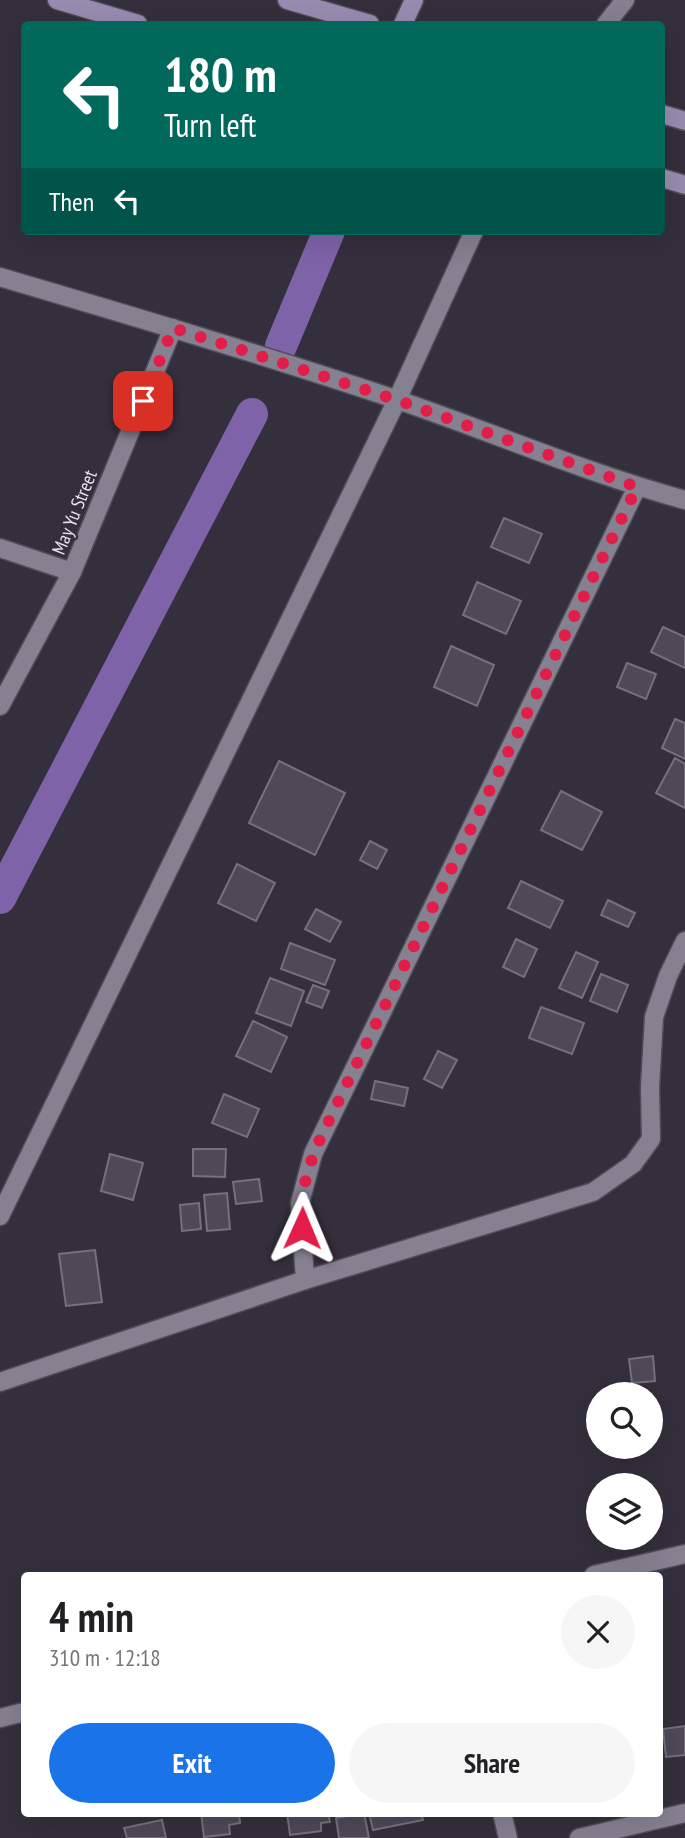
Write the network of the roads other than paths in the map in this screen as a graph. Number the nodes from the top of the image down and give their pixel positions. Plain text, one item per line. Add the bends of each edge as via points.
1 (58, 0) edge
2 (287, 0) edge
3 (414, 0) edge
4 (625, 0) edge
5 (128, 21) edge
6 (359, 21) edge
7 (404, 21) edge
8 (608, 21) edge
9 (665, 115) edge
10 (685, 121) edge
11 (665, 179) edge
12 (685, 186) edge
13 (472, 235) edge
14 (0, 277) edge
15 (173, 328) junction
16 (397, 400) junction
17 (637, 487) junction
18 (685, 500) edge
19 (0, 548) edge
20 (72, 572) junction
21 (0, 706) edge
22 (685, 941) edge
23 (0, 1216) edge
24 (304, 1280) junction
25 (0, 1382) edge
26 (685, 1554) edge
27 (607, 1572) edge
28 (21, 1713) edge
29 (0, 1718) edge
30 (685, 1813) edge
31 (503, 1817) edge
32 (508, 1838) edge
33 (579, 1838) edge

1 - 5 street
2 - 6 street
3 - 7 street
4 - 8 street
9 - 10 street
11 - 12 street
13 - 16 street
14 - 15 street
15 - 16 street
15 - 20 street, May Yu Street
16 - 17 street
16 - 23 street
17 - 18 street
17 - 24 street via 313,1154 300,1203
19 - 20 street
20 - 21 street, May Yu Street
22 - 24 street via 654,1017 651,1139 633,1164 593,1192
24 - 25 street
26 - 27 street
28 - 29 street
30 - 33 street
31 - 32 street

